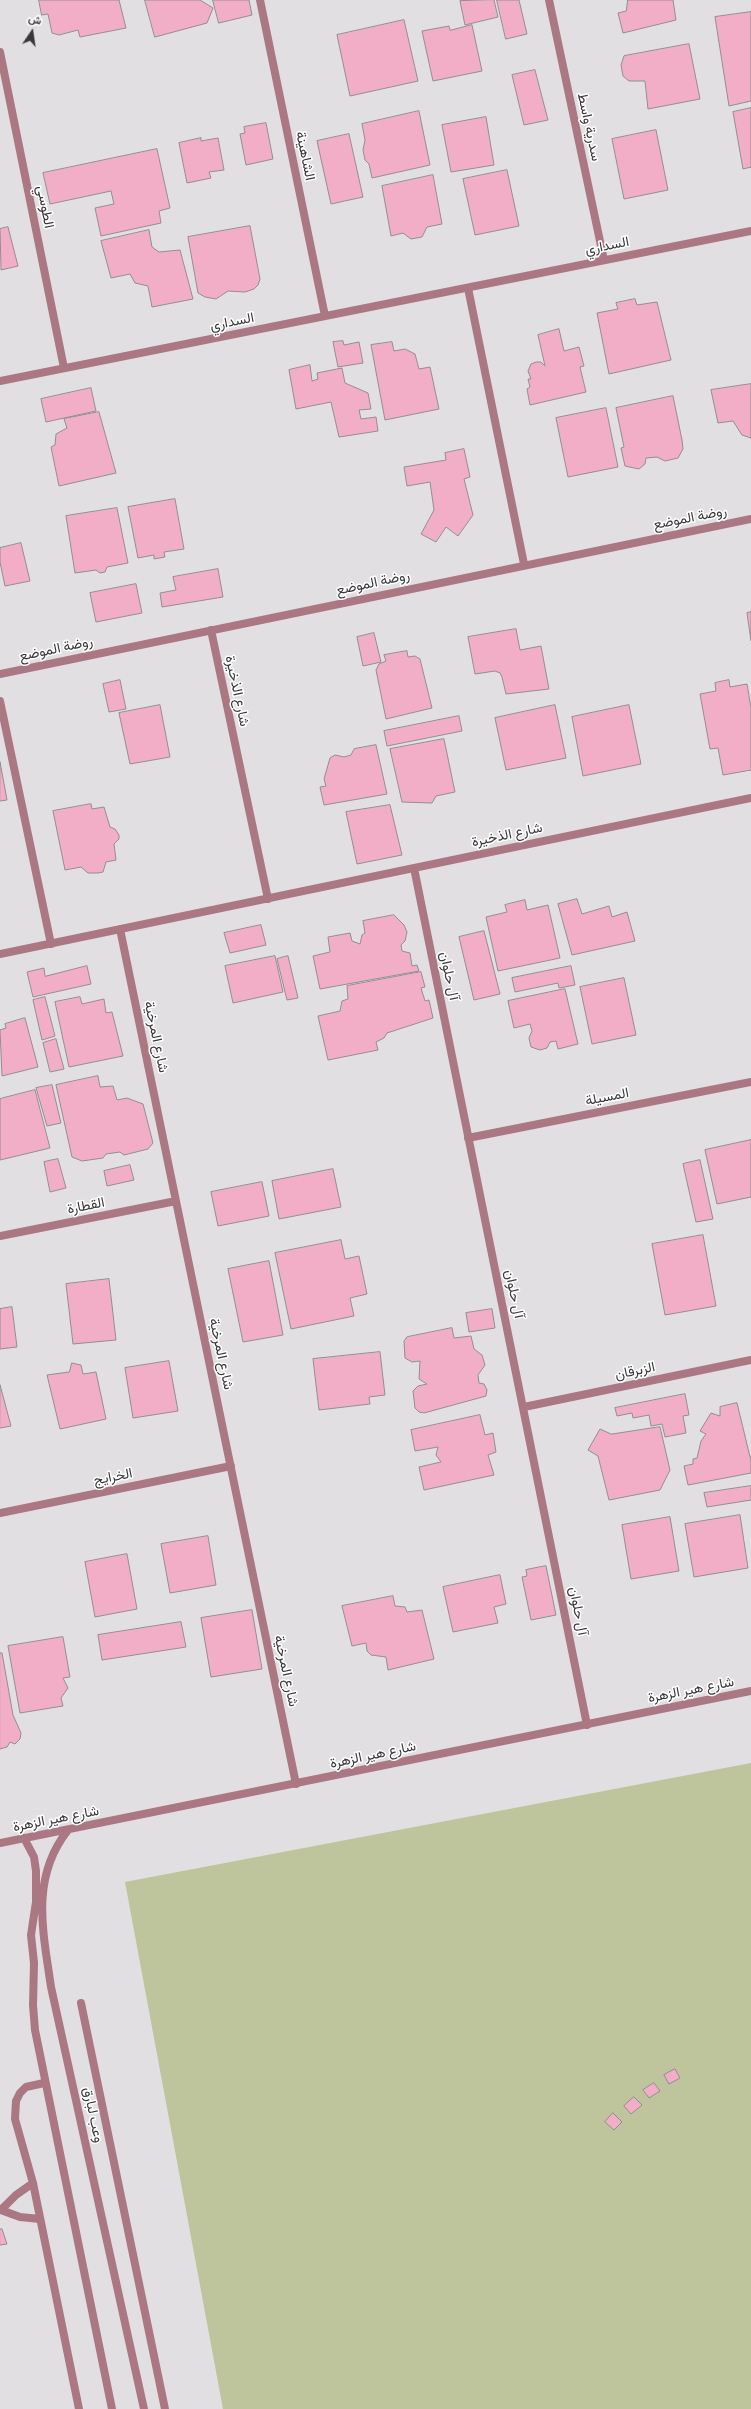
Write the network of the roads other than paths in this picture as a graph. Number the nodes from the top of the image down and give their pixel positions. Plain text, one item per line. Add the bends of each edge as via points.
1 (260, 0) edge
2 (549, 0) edge
3 (0, 52) edge
4 (751, 231) edge
5 (604, 260) junction
6 (468, 288) junction
7 (325, 316) junction
8 (64, 368) junction
9 (0, 381) edge
10 (751, 519) edge
11 (524, 564) junction
12 (210, 630) junction
13 (0, 674) edge
14 (0, 701) edge
15 (751, 798) edge
16 (414, 868) junction
17 (268, 898) junction
18 (120, 929) junction
19 (51, 944) junction
20 (0, 954) edge
21 (751, 1082) edge
22 (468, 1138) junction
23 (176, 1201) junction
24 (0, 1236) edge
25 (751, 1360) edge
26 (524, 1407) junction
27 (231, 1466) junction
28 (0, 1513) edge
29 (751, 1691) edge
30 (587, 1725) junction
31 (296, 1784) junction
32 (68, 1830) junction
33 (24, 1838) junction
34 (0, 1843) edge
35 (80, 2003) dead end
36 (44, 2083) junction
37 (33, 2183) junction
38 (1, 2211) edge
39 (40, 2219) junction
40 (79, 2409) edge
41 (112, 2409) edge
42 (144, 2409) edge
43 (165, 2409) edge

1 - 7 street, الشاهينة
2 - 5 street, سدرية واسط
3 - 8 street, الطوسي
4 - 5 street, السداري
5 - 6 street, السداري
6 - 7 street, السداري
6 - 11 street
7 - 8 street, السداري
8 - 9 street, السداري
10 - 11 street, روضة الموضع
11 - 12 street, روضة الموضع
12 - 13 street, روضة الموضع
12 - 17 street, شارع الذخيرة
14 - 19 street
15 - 16 street, شارع الذخيرة
16 - 17 street, شارع الذخيرة
16 - 22 street, آل حلوان
17 - 18 street, شارع الذخيرة
18 - 19 street, شارع الذخيرة
18 - 23 street, شارع المرخية
19 - 20 street, شارع الذخيرة
21 - 22 street, المسيلة
22 - 26 street, آل حلوان
23 - 24 street, القطارة
23 - 27 street, شارع المرخية
25 - 26 street, الزبرقان
26 - 30 street, آل حلوان
27 - 28 street, الخرايج
27 - 31 street, شارع المرخية
29 - 30 street, شارع هير الزهرة
30 - 31 street, شارع هير الزهرة
31 - 32 street, شارع هير الزهرة
32 - 33 street, شارع هير الزهرة
32 - 42 street, وعب لبارق via 55,1846 45,1876 44,1937 51,1987
33 - 34 street, شارع هير الزهرة
33 - 36 street via 34,1858 36,1871 36,1902 31,1935 34,1963 33,2005
35 - 43 street
36 - 37 street via 26,2087 16,2101 15,2110 17,2129
36 - 41 street
37 - 38 street via 16,2195
37 - 39 street
38 - 39 street via 20,2217
39 - 40 street

